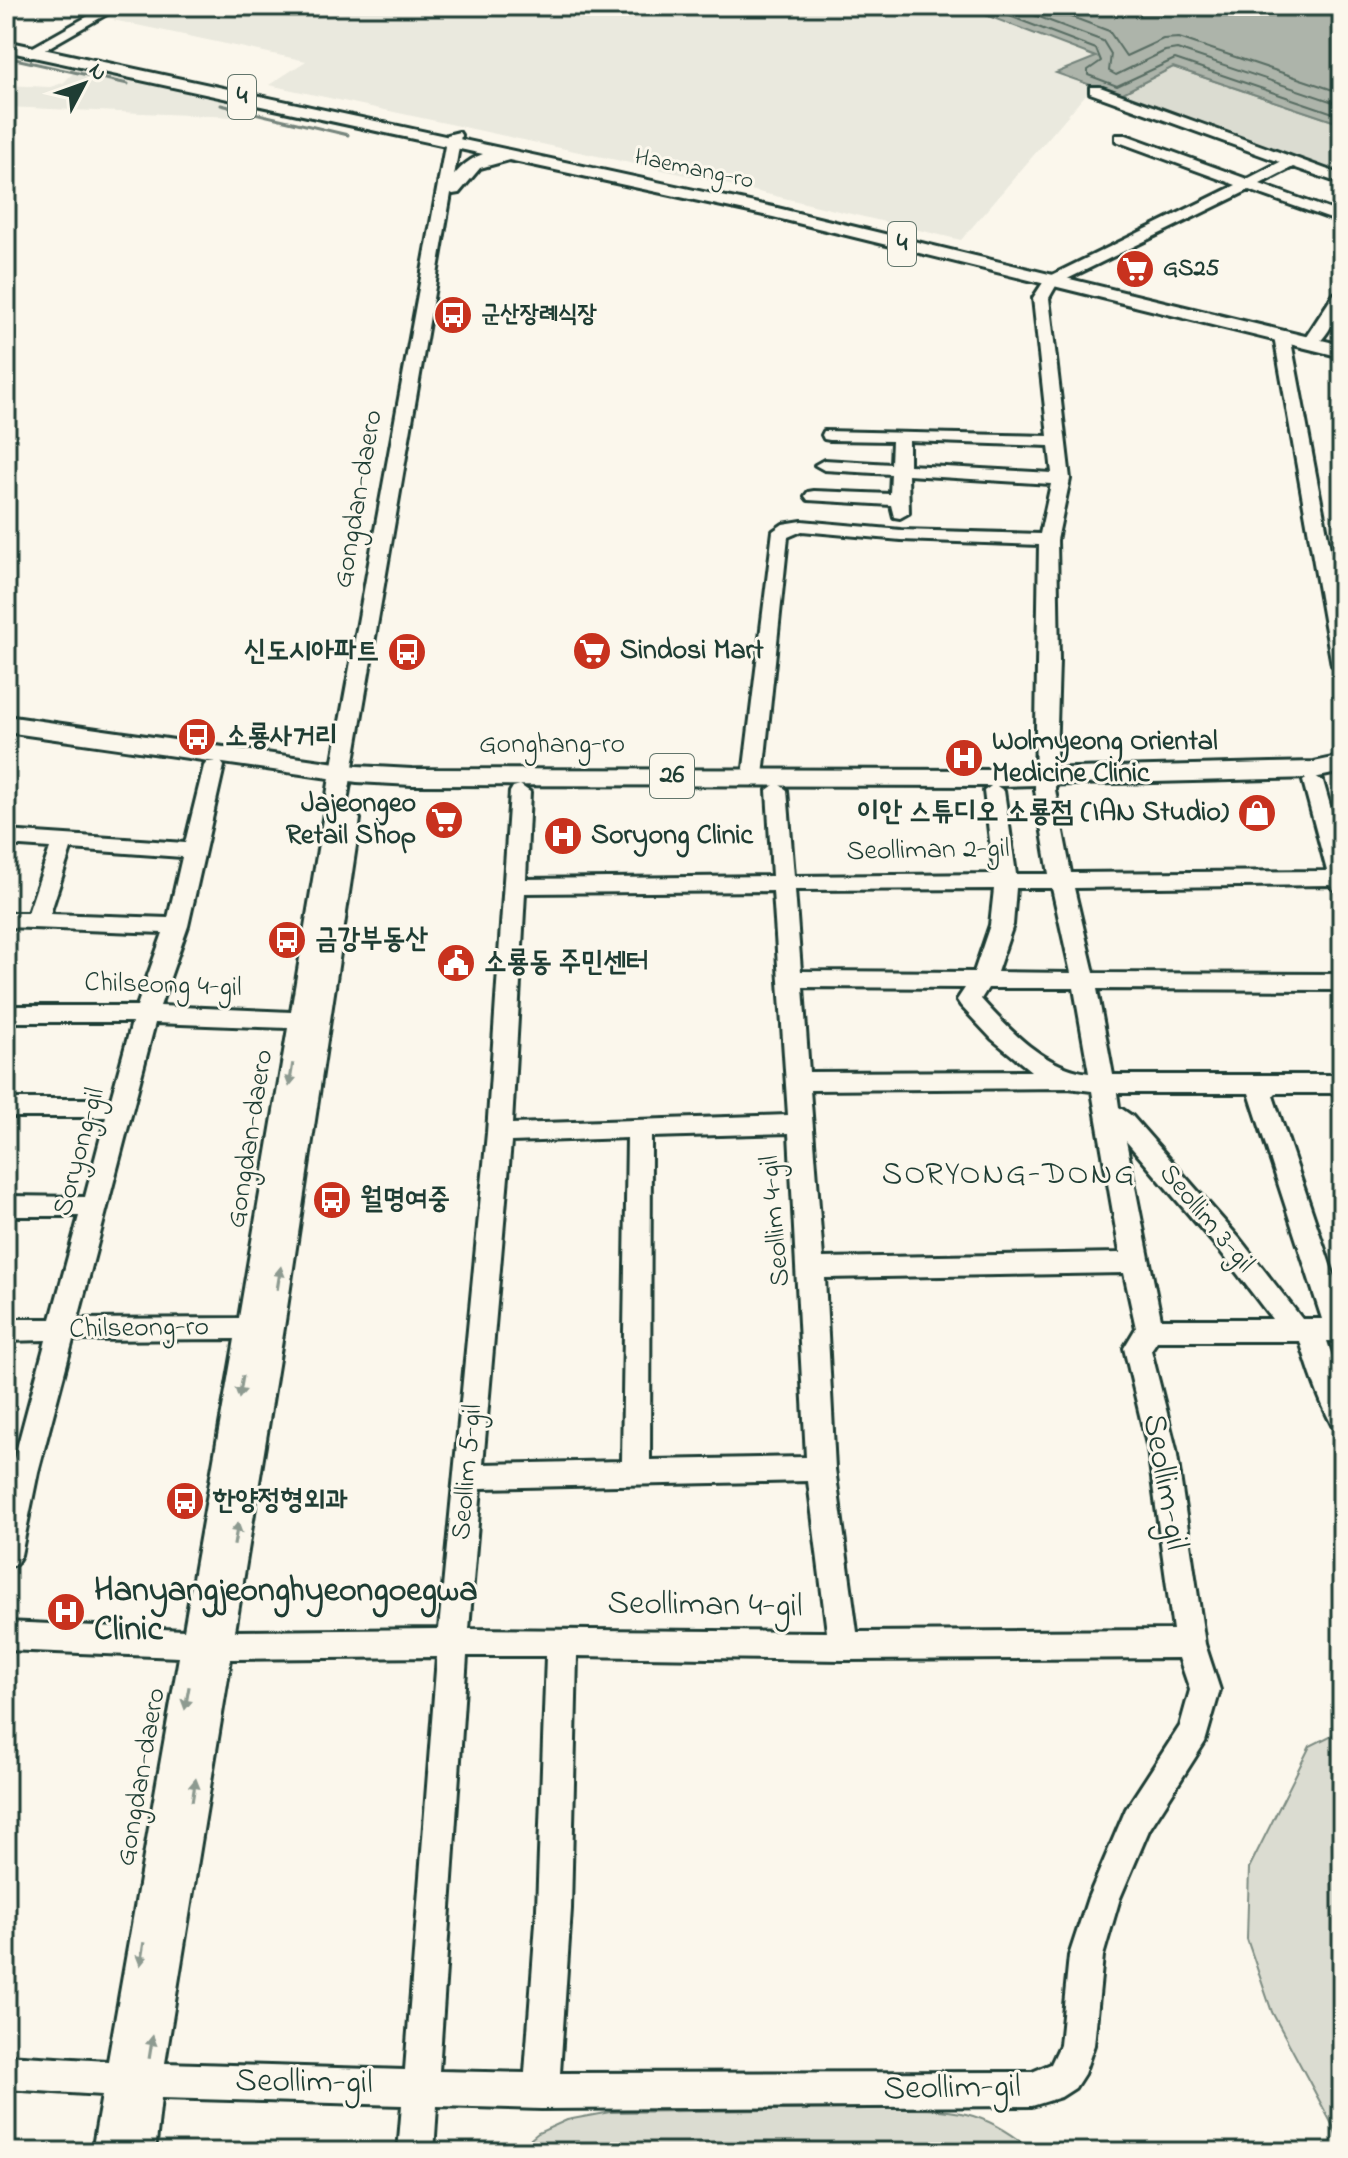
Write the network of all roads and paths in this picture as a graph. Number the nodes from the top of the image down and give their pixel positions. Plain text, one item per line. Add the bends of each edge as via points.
1 (115, 6) edge
2 (6, 38) edge
3 (6, 46) edge
4 (37, 48) junction
5 (1095, 90) dead end
6 (401, 132) junction
7 (1121, 138) dead end
8 (455, 152) junction
9 (513, 155) junction
10 (1292, 162) junction
11 (1342, 180) edge
12 (1249, 184) junction
13 (1342, 219) edge
14 (1059, 278) junction
15 (1342, 294) edge
16 (1282, 336) junction
17 (1313, 339) junction
18 (1342, 341) edge
19 (1342, 351) edge
20 (830, 435) dead end
21 (901, 436) junction
22 (1057, 441) junction
23 (824, 465) dead end
24 (900, 468) junction
25 (1061, 479) junction
26 (814, 496) dead end
27 (899, 500) junction
28 (901, 535) junction
29 (1048, 540) junction
30 (1342, 665) edge
31 (6, 724) edge
32 (6, 738) edge
33 (1342, 764) edge
34 (214, 766) junction
35 (753, 776) junction
36 (1342, 778) edge
37 (348, 779) junction
38 (1313, 781) junction
39 (1046, 783) junction
40 (777, 790) junction
41 (994, 791) junction
42 (520, 792) junction
43 (6, 838) edge
44 (63, 842) junction
45 (194, 851) junction
46 (1007, 880) junction
47 (1061, 880) junction
48 (1341, 880) edge
49 (782, 882) junction
50 (516, 886) junction
51 (6, 920) edge
52 (37, 921) junction
53 (177, 926) junction
54 (984, 978) junction
55 (1084, 978) junction
56 (792, 979) junction
57 (1342, 982) edge
58 (6, 1014) edge
59 (146, 1014) junction
60 (309, 1021) junction
61 (1068, 1079) junction
62 (796, 1081) junction
63 (1103, 1084) junction
64 (1342, 1084) edge
65 (1269, 1085) junction
66 (6, 1108) edge
67 (123, 1108) junction
68 (1110, 1113) junction
69 (798, 1124) junction
70 (639, 1129) junction
71 (499, 1133) junction
72 (6, 1206) edge
73 (97, 1207) junction
74 (1135, 1263) junction
75 (811, 1268) junction
76 (63, 1328) junction
77 (261, 1328) junction
78 (6, 1330) edge
79 (1150, 1330) junction
80 (1340, 1330) edge
81 (1304, 1331) junction
82 (1342, 1417) edge
83 (821, 1469) junction
84 (15, 1471) edge
85 (636, 1472) junction
86 (468, 1476) junction
87 (6, 1555) edge
88 (6, 1636) edge
89 (453, 1642) junction
90 (562, 1642) junction
91 (1190, 1644) junction
92 (207, 1645) junction
93 (844, 1646) junction
94 (6, 2072) edge
95 (133, 2080) junction
96 (422, 2085) junction
97 (541, 2091) junction
98 (110, 2152) edge
99 (137, 2152) edge
100 (416, 2152) edge

1 - 4 street
2 - 4 main road, 4
3 - 4 main road, 4
4 - 6 main road, Haemang-ro / 4
4 - 8 main road, Haemang-ro / 4
5 - 10 street
6 - 8 main road, Haemang-ro / 4
6 - 8 main road
7 - 12 street
8 - 9 main road, Haemang-ro / 4
8 - 9 main road via 466,168
8 - 14 main road, Haemang-ro / 4 via 780,206
8 - 37 street, Gongdan-daero
9 - 14 main road, Haemang-ro / 4
10 - 11 street
10 - 12 street
12 - 13 street
12 - 14 street
14 - 16 main road, Haemang-ro / 4
14 - 17 main road, Haemang-ro / 4
14 - 22 street, Seollim-gil via 1041,298
15 - 17 street
16 - 17 main road, Haemang-ro / 4
16 - 30 street
17 - 18 main road, Haemang-ro / 4
17 - 19 main road, Haemang-ro / 4
20 - 21 street
21 - 22 street
21 - 24 street
22 - 25 street, Seollim-gil
23 - 24 street
24 - 25 street
24 - 27 street
25 - 29 street, Seollim-gil
26 - 27 street
27 - 28 street
28 - 29 street
28 - 35 street via 802,526 779,535
29 - 39 street, Seollim-gil
31 - 37 main road, Gonghang-ro / 26
32 - 34 main road, Gonghang-ro / 26
33 - 39 main road, Gonghang-ro / 26 via 1314,770
34 - 37 main road, Gonghang-ro / 26
34 - 45 street, Soryong-gil
35 - 37 main road, Gonghang-ro / 26
35 - 39 main road, Gonghang-ro / 26
36 - 38 main road, Gonghang-ro / 26
37 - 42 main road, Gonghang-ro / 26 via 409,792
37 - 60 street, Gongdan-daero
38 - 39 main road, Gonghang-ro / 26
38 - 48 street
39 - 41 main road, Gonghang-ro / 26
39 - 47 street, Seollim-gil
40 - 41 main road, Gonghang-ro / 26
40 - 42 main road, Gonghang-ro / 26
40 - 49 street, Seollim 4-gil
41 - 46 street
42 - 50 street, Seollim 5-gil
43 - 44 street
44 - 45 street
44 - 52 street
45 - 53 street, Soryong-gil
46 - 47 street, Seolliman 2-gil
46 - 49 street, Seolliman 2-gil
46 - 54 street via 1002,931
47 - 48 street, Seolliman 2-gil
47 - 55 street, Seollim-gil
49 - 50 street, Seolliman 2-gil
49 - 56 street, Seollim 4-gil
50 - 71 street, Seollim 5-gil
51 - 52 street
52 - 53 street
53 - 59 street, Soryong-gil
54 - 55 street
54 - 56 street
54 - 61 street via 969,1000 1010,1043
55 - 57 street
55 - 63 street, Seollim-gil
56 - 62 street, Seollim 4-gil
58 - 59 street, Chilseong 4-gil
59 - 60 street, Chilseong 4-gil
59 - 67 street, Soryong-gil
60 - 77 street, Gongdan-daero
61 - 62 street
61 - 63 street
62 - 69 street, Seollim 4-gil
63 - 65 street
63 - 68 street, Seollim-gil
64 - 65 street
65 - 80 street via 1260,1094
66 - 67 street
67 - 73 street, Soryong-gil
68 - 74 street, Seollim-gil
68 - 81 street, Seollim 3-gil
69 - 70 street
69 - 75 street, Seollim 4-gil
70 - 71 street
70 - 85 street
71 - 86 street, Seollim 5-gil
72 - 73 street
73 - 76 street, Soryong-gil
74 - 75 street
74 - 79 street, Seollim-gil
75 - 83 street, Seollim 4-gil
76 - 77 street, Chilseong-ro
76 - 78 street, Chilseong-ro
76 - 84 street, Soryong-gil
77 - 92 street, Gongdan-daero
79 - 81 street
79 - 91 street, Seollim-gil via 1137,1348 1162,1449
80 - 81 street
81 - 82 street, Seollim 3-gil
83 - 85 street
83 - 93 street, Seollim 4-gil
84 - 87 street, Soryong-gil
85 - 86 street
86 - 89 street, Seollim 5-gil
88 - 92 street, Seolliman 4-gil
89 - 90 street, Seolliman 4-gil
89 - 92 street, Seolliman 4-gil
89 - 96 street, Seollim 5-gil
90 - 93 street, Seolliman 4-gil
90 - 97 street via 554,1909
91 - 93 street, Seolliman 4-gil
91 - 97 street, Seollim-gil via 1205,1690 1194,1732 1137,1820 1104,1898 1086,1956 1077,2045 1072,2062 1056,2080 1032,2089
92 - 95 street, Gongdan-daero
94 - 95 street, Seollim-gil
95 - 96 street, Seollim-gil
95 - 98 street, Gongdan-daero
95 - 99 street, Gongdan-daero
96 - 97 street, Seollim-gil
96 - 100 street, Seollim 5-gil

